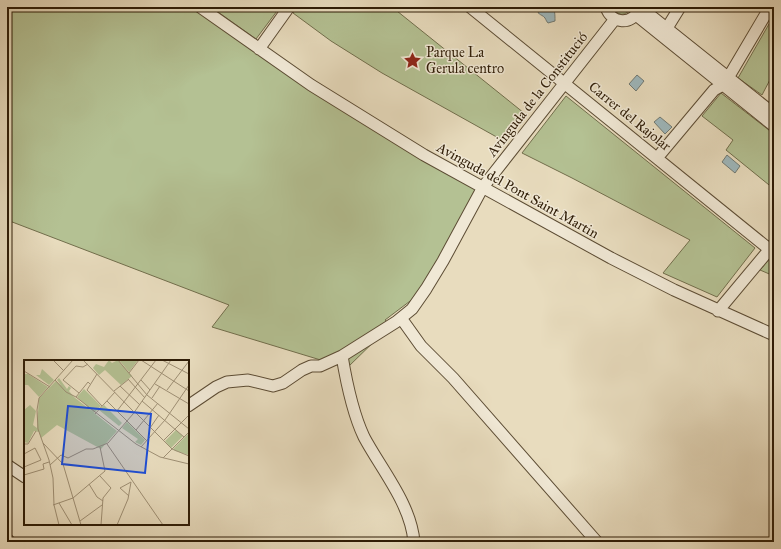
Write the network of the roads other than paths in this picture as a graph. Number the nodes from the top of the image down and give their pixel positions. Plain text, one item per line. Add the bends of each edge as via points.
1 (200, 7) edge
2 (289, 7) edge
3 (470, 7) edge
4 (606, 7) edge
5 (680, 7) edge
6 (770, 7) edge
7 (638, 10) edge
8 (615, 19) junction
9 (666, 28) junction
10 (259, 49) junction
11 (726, 81) junction
12 (564, 83) junction
13 (774, 114) edge
14 (774, 126) edge
15 (657, 158) junction
16 (483, 187) junction
17 (772, 246) edge
18 (718, 311) junction
19 (401, 318) junction
20 (774, 335) edge
21 (342, 356) junction
22 (189, 405) edge
23 (7, 465) edge
24 (24, 476) edge
25 (7, 539) edge
26 (10, 542) edge
27 (414, 542) edge
28 (597, 542) edge

1 - 10 street, Avinguda del Pont Saint Martin
2 - 10 street
3 - 12 street, Carrer del Rajolar
4 - 8 street via 607,12
5 - 9 street
6 - 11 street
7 - 8 street via 628,20
7 - 9 street
7 - 11 street
8 - 12 street, Avinguda de la Constitució
9 - 11 street
10 - 16 street, Avinguda del Pont Saint Martin via 311,85 424,155
11 - 13 street
11 - 14 street
11 - 15 street via 714,90
12 - 15 street, Carrer del Rajolar
12 - 16 street, Avinguda de la Constitució
15 - 17 street, Carrer del Rajolar
16 - 18 street, Avinguda del Pont Saint Martin via 611,258
16 - 19 street, Avinguda de la Constitució via 426,289 412,309
17 - 18 street
18 - 20 street, Avinguda del Pont Saint Martin
19 - 21 street, Avinguda de la Constitució
19 - 28 street via 421,346 453,378
21 - 22 street, Avinguda de la Constitució via 320,366 311,366 283,383 273,386 248,380 227,382
21 - 27 street via 364,435 393,485 410,523
23 - 24 street
25 - 26 street

